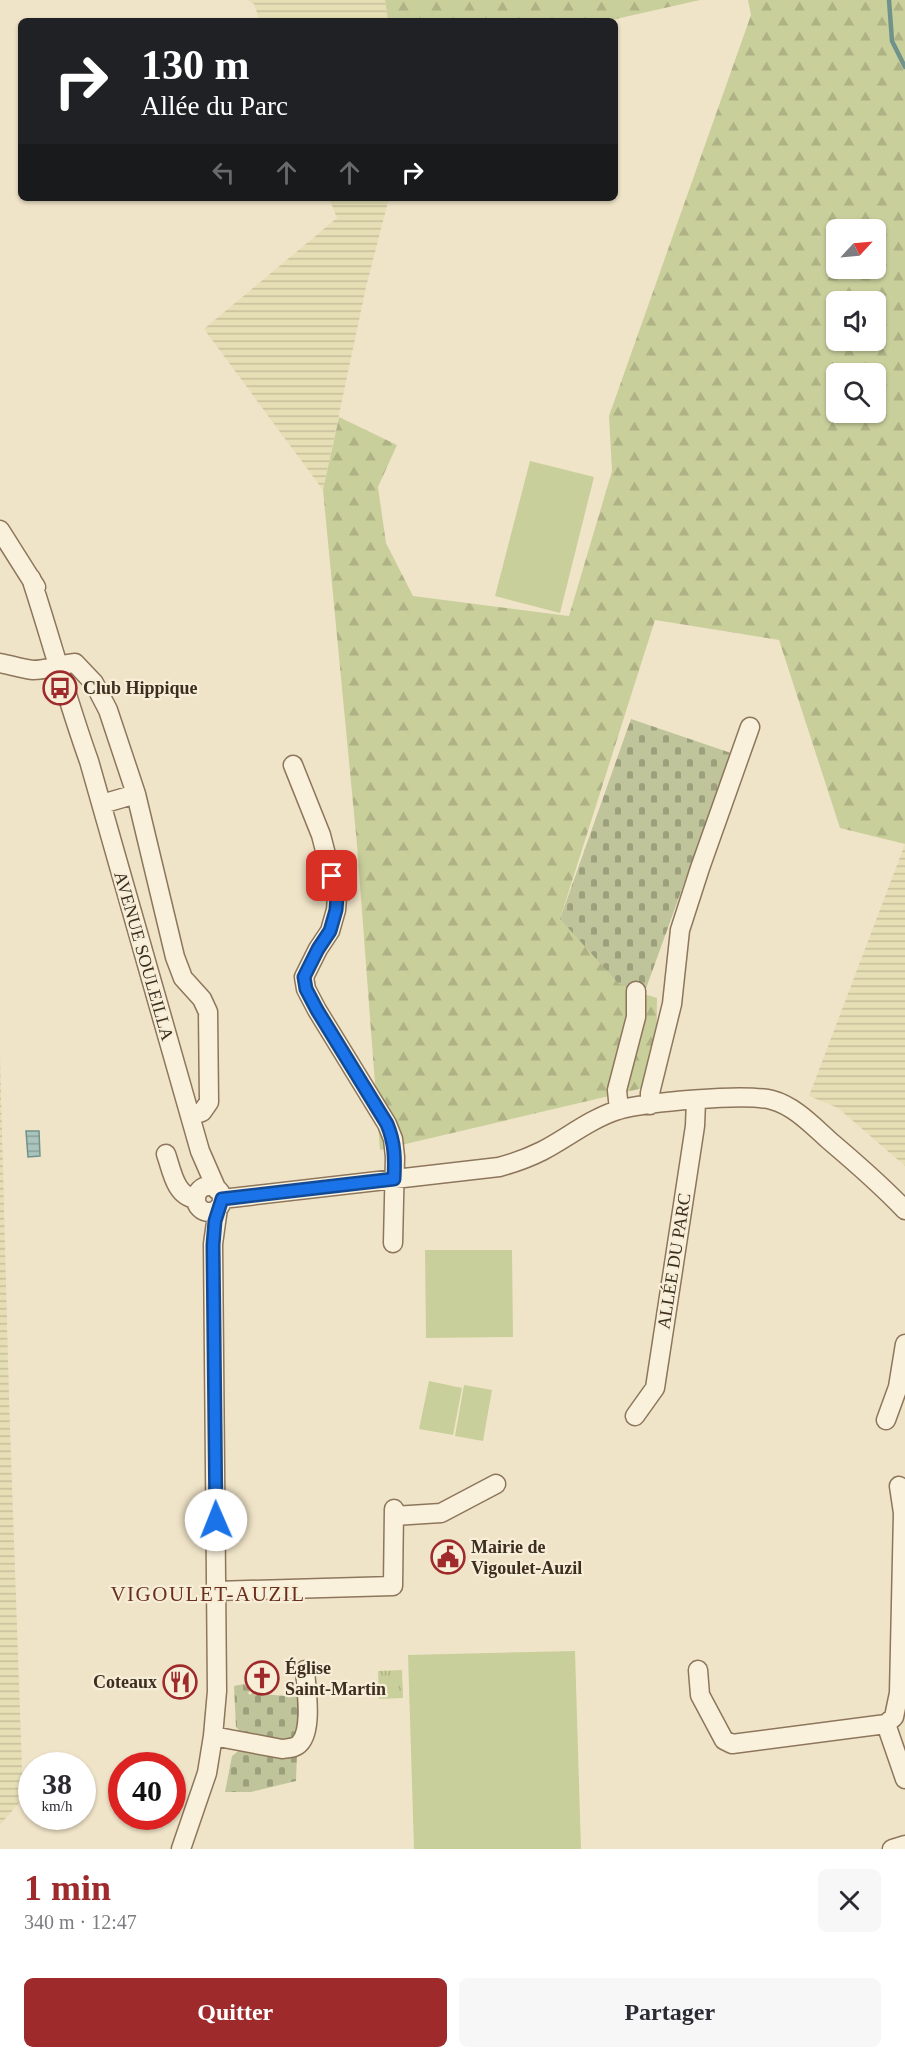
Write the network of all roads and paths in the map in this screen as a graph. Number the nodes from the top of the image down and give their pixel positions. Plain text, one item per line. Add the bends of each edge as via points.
1 (0, 530) edge
2 (0, 663) edge
3 (64, 664) junction
4 (750, 727) dead end
5 (293, 765) dead end
6 (136, 794) junction
7 (102, 804) junction
8 (636, 991) dead end
9 (696, 1100) junction
10 (650, 1105) junction
11 (619, 1110) junction
12 (190, 1116) junction
13 (166, 1154) dead end
14 (394, 1179) junction
15 (209, 1199) junction
16 (905, 1210) edge
17 (393, 1243) dead end
18 (905, 1344) edge
19 (635, 1416) dead end
20 (886, 1420) dead end
21 (496, 1484) dead end
22 (899, 1486) dead end
23 (216, 1591) junction
24 (305, 1670) dead end
25 (698, 1670) dead end
26 (886, 1724) junction
27 (213, 1736) junction
28 (905, 1779) edge
29 (905, 1845) edge
30 (181, 1849) edge
31 (892, 1849) edge

1 - 3 street, AVENUE SOULEILLA via 31,578
2 - 3 street via 32,670
3 - 6 street via 75,663 94,682
3 - 7 street, AVENUE SOULEILLA via 71,710
4 - 10 street via 680,930 672,1004
5 - 14 street via 321,835 337,897 330,931 304,977 306,989 387,1124 393,1139
6 - 7 street
6 - 12 street via 175,957 183,978 208,1012 208,1102 202,1112
7 - 12 street, AVENUE SOULEILLA
8 - 11 street via 636,1017 617,1090
9 - 10 street
9 - 16 street via 754,1098 773,1100 790,1108
9 - 19 street, ALLÉE DU PARC via 655,1388
10 - 11 street
11 - 14 street via 591,1121 520,1161
12 - 15 street, AVENUE SOULEILLA
13 - 15 street via 176,1184 189,1198
14 - 15 street
14 - 17 street
15 - 23 street via 213,1245
18 - 20 street via 898,1387
21 - 23 street via 441,1513 394,1512 393,1586
22 - 26 street via 903,1513 899,1693 894,1716
23 - 27 street via 217,1691
24 - 27 street via 307,1721 300,1744 282,1749
25 - 26 street via 700,1695 724,1740 732,1744
26 - 28 street
27 - 30 street via 207,1773
29 - 31 street

